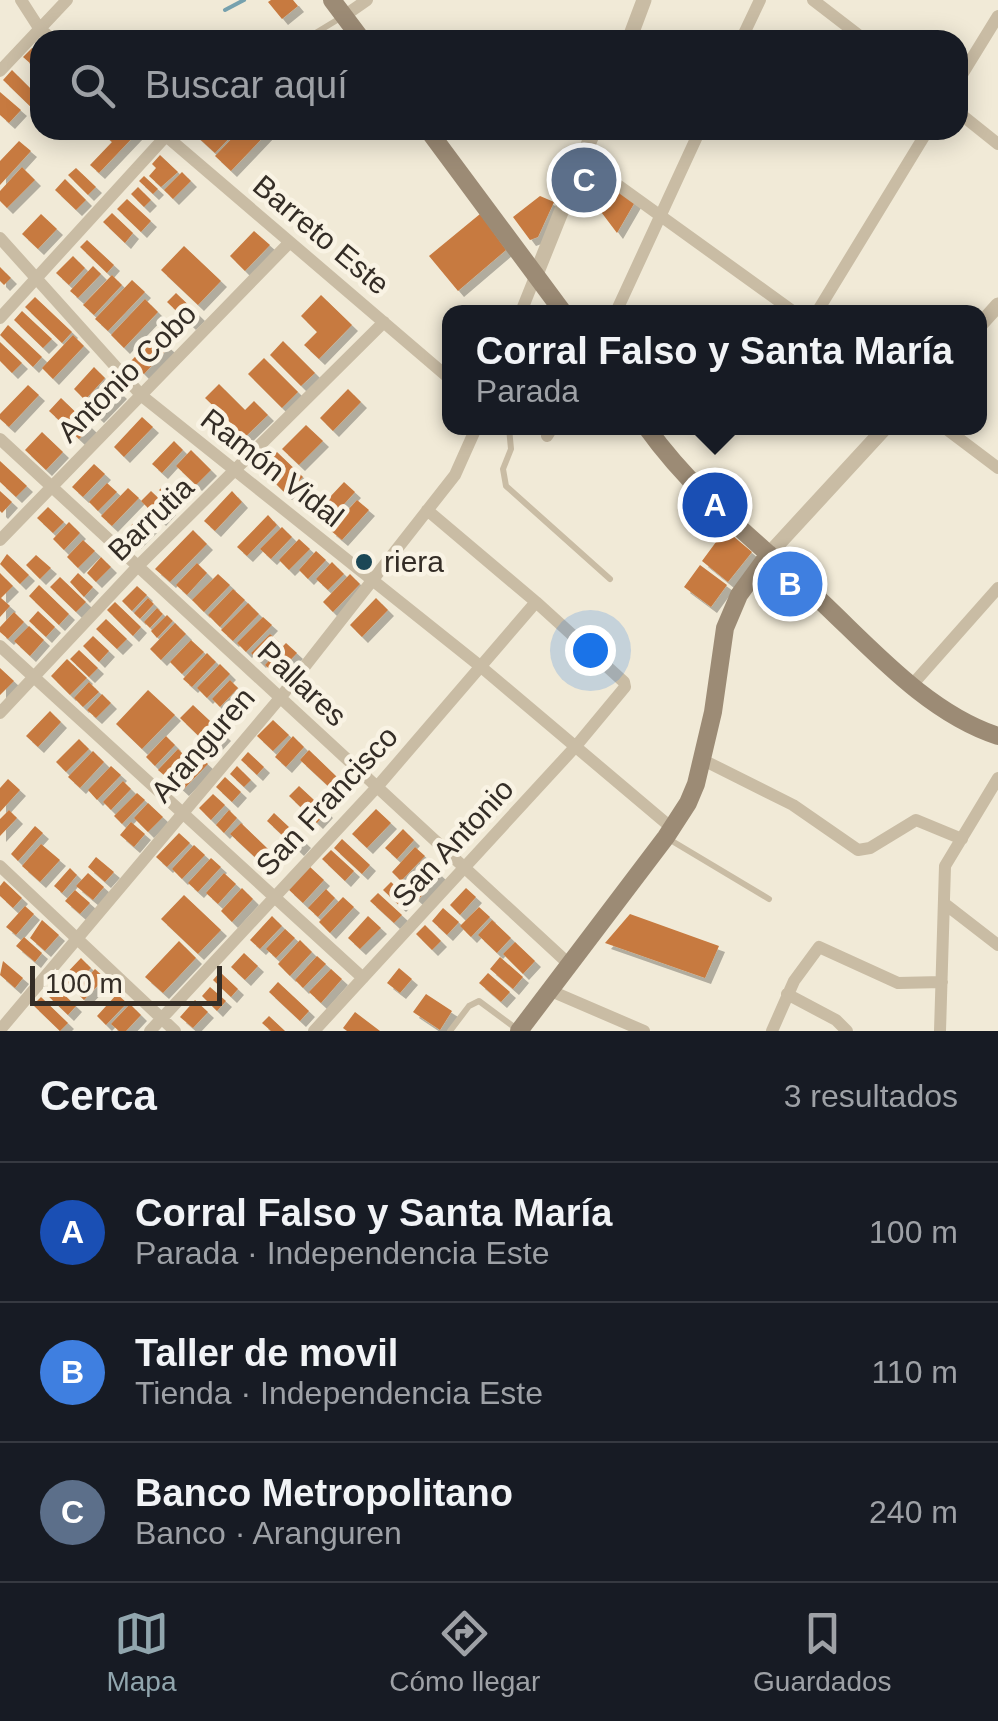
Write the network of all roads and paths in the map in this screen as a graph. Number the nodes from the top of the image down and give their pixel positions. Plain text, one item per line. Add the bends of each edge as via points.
1 (22, 0) edge
2 (67, 0) edge
3 (332, 0) edge
4 (367, 0) edge
5 (644, 0) edge
6 (760, 0) edge
7 (813, 0) edge
8 (344, 16) junction
9 (998, 16) edge
10 (39, 28) junction
11 (41, 30) edge
12 (321, 30) edge
13 (354, 30) edge
14 (633, 30) edge
15 (746, 30) edge
16 (852, 30) edge
17 (30, 38) edge
18 (968, 66) edge
19 (0, 71) edge
20 (968, 120) edge
21 (156, 140) edge
22 (170, 140) edge
23 (435, 140) edge
24 (590, 140) edge
25 (695, 140) edge
26 (922, 140) edge
27 (998, 144) edge
28 (582, 160) junction
29 (661, 215) junction
30 (0, 238) edge
31 (290, 242) junction
32 (535, 277) junction
33 (36, 278) junction
34 (525, 305) edge
35 (557, 305) edge
36 (619, 305) edge
37 (784, 305) edge
38 (821, 305) edge
39 (0, 318) edge
40 (384, 322) junction
41 (442, 371) edge
42 (142, 396) junction
43 (473, 435) edge
44 (510, 435) edge
45 (653, 435) edge
46 (879, 435) edge
47 (954, 435) edge
48 (0, 439) edge
49 (998, 468) edge
50 (235, 472) junction
51 (50, 486) junction
52 (428, 510) junction
53 (0, 540) edge
54 (769, 554) junction
55 (138, 566) junction
56 (372, 578) junction
57 (610, 580) dead end
58 (998, 588) edge
59 (536, 602) junction
60 (0, 646) edge
61 (480, 666) junction
62 (33, 676) junction
63 (912, 685) junction
64 (280, 698) junction
65 (0, 713) edge
66 (998, 736) edge
67 (576, 746) junction
68 (701, 759) junction
69 (998, 778) edge
70 (378, 788) junction
71 (182, 812) junction
72 (670, 833) junction
73 (962, 839) junction
74 (0, 866) edge
75 (464, 868) junction
76 (274, 896) junction
77 (769, 898) dead end
78 (945, 904) junction
79 (76, 938) junction
80 (998, 945) edge
81 (570, 965) junction
82 (363, 978) junction
83 (942, 982) junction
84 (551, 991) junction
85 (788, 994) junction
86 (163, 1017) junction
87 (0, 1030) edge
88 (150, 1031) edge
89 (175, 1031) edge
90 (314, 1031) edge
91 (450, 1031) edge
92 (519, 1031) edge
93 (644, 1031) edge
94 (772, 1031) edge
95 (848, 1031) edge
96 (940, 1031) edge

1 - 10 street
2 - 10 street
3 - 8 main road
4 - 8 street
5 - 14 street
6 - 15 street
7 - 16 street
8 - 12 lane
8 - 13 main road
9 - 18 street
10 - 11 street
17 - 19 street
20 - 27 street
21 - 33 street
22 - 31 street, Barreto Este
23 - 32 main road
24 - 28 street
25 - 29 street
26 - 38 street
28 - 29 street
28 - 32 street
29 - 36 street
29 - 37 street
30 - 33 street, Ramón Vidal
31 - 40 street, Barreto Este
31 - 42 street, Antonio Cobo
32 - 34 street
32 - 35 main road
33 - 39 street
33 - 42 street, Ramón Vidal
40 - 41 street, Barreto Este
40 - 50 street, Barrutia
42 - 50 street, Ramón Vidal
42 - 51 street, Antonio Cobo
43 - 52 street, Aranguren via 455,475
44 - 57 lane via 502,469 506,486
45 - 54 main road
46 - 54 street
47 - 49 street
48 - 51 street, Pallares
50 - 55 street, Barrutia
50 - 56 street, Ramón Vidal
51 - 53 street, Antonio Cobo
51 - 55 street, Pallares
52 - 56 street, Aranguren
52 - 59 street
54 - 63 main road
54 - 68 main road via 739,594 726,628
55 - 62 street, Barrutia
55 - 64 street, Pallares
56 - 61 street, Ramón Vidal
56 - 64 street, Aranguren
58 - 63 street
59 - 61 street, San Francisco
59 - 67 street, San Antonio via 625,687
60 - 62 street
61 - 67 street, Ramón Vidal
61 - 70 street, San Francisco
62 - 65 street, Barrutia
62 - 71 street
63 - 66 main road via 956,718
64 - 70 street, Pallares
64 - 71 street, Aranguren
67 - 72 street, Ramón Vidal
67 - 75 street, San Antonio
68 - 72 main road via 692,794
68 - 73 street via 793,805 854,849 870,848 916,820
69 - 73 street
70 - 75 street, Pallares
70 - 76 street, San Francisco
71 - 76 street
71 - 79 street, Aranguren
72 - 77 lane
72 - 81 main road
73 - 78 street via 946,866
74 - 79 street
75 - 81 street, Pallares
75 - 82 street, San Antonio
76 - 82 street
76 - 86 street, San Francisco
78 - 80 street
78 - 83 street
79 - 86 street
79 - 87 street, Aranguren
81 - 84 main road
82 - 90 street, San Antonio
83 - 85 street via 898,983 820,947
83 - 96 street
84 - 92 main road
84 - 93 street
85 - 94 street
85 - 95 street
86 - 88 street, San Francisco
86 - 89 street
91 - 92 lane via 478,1001

